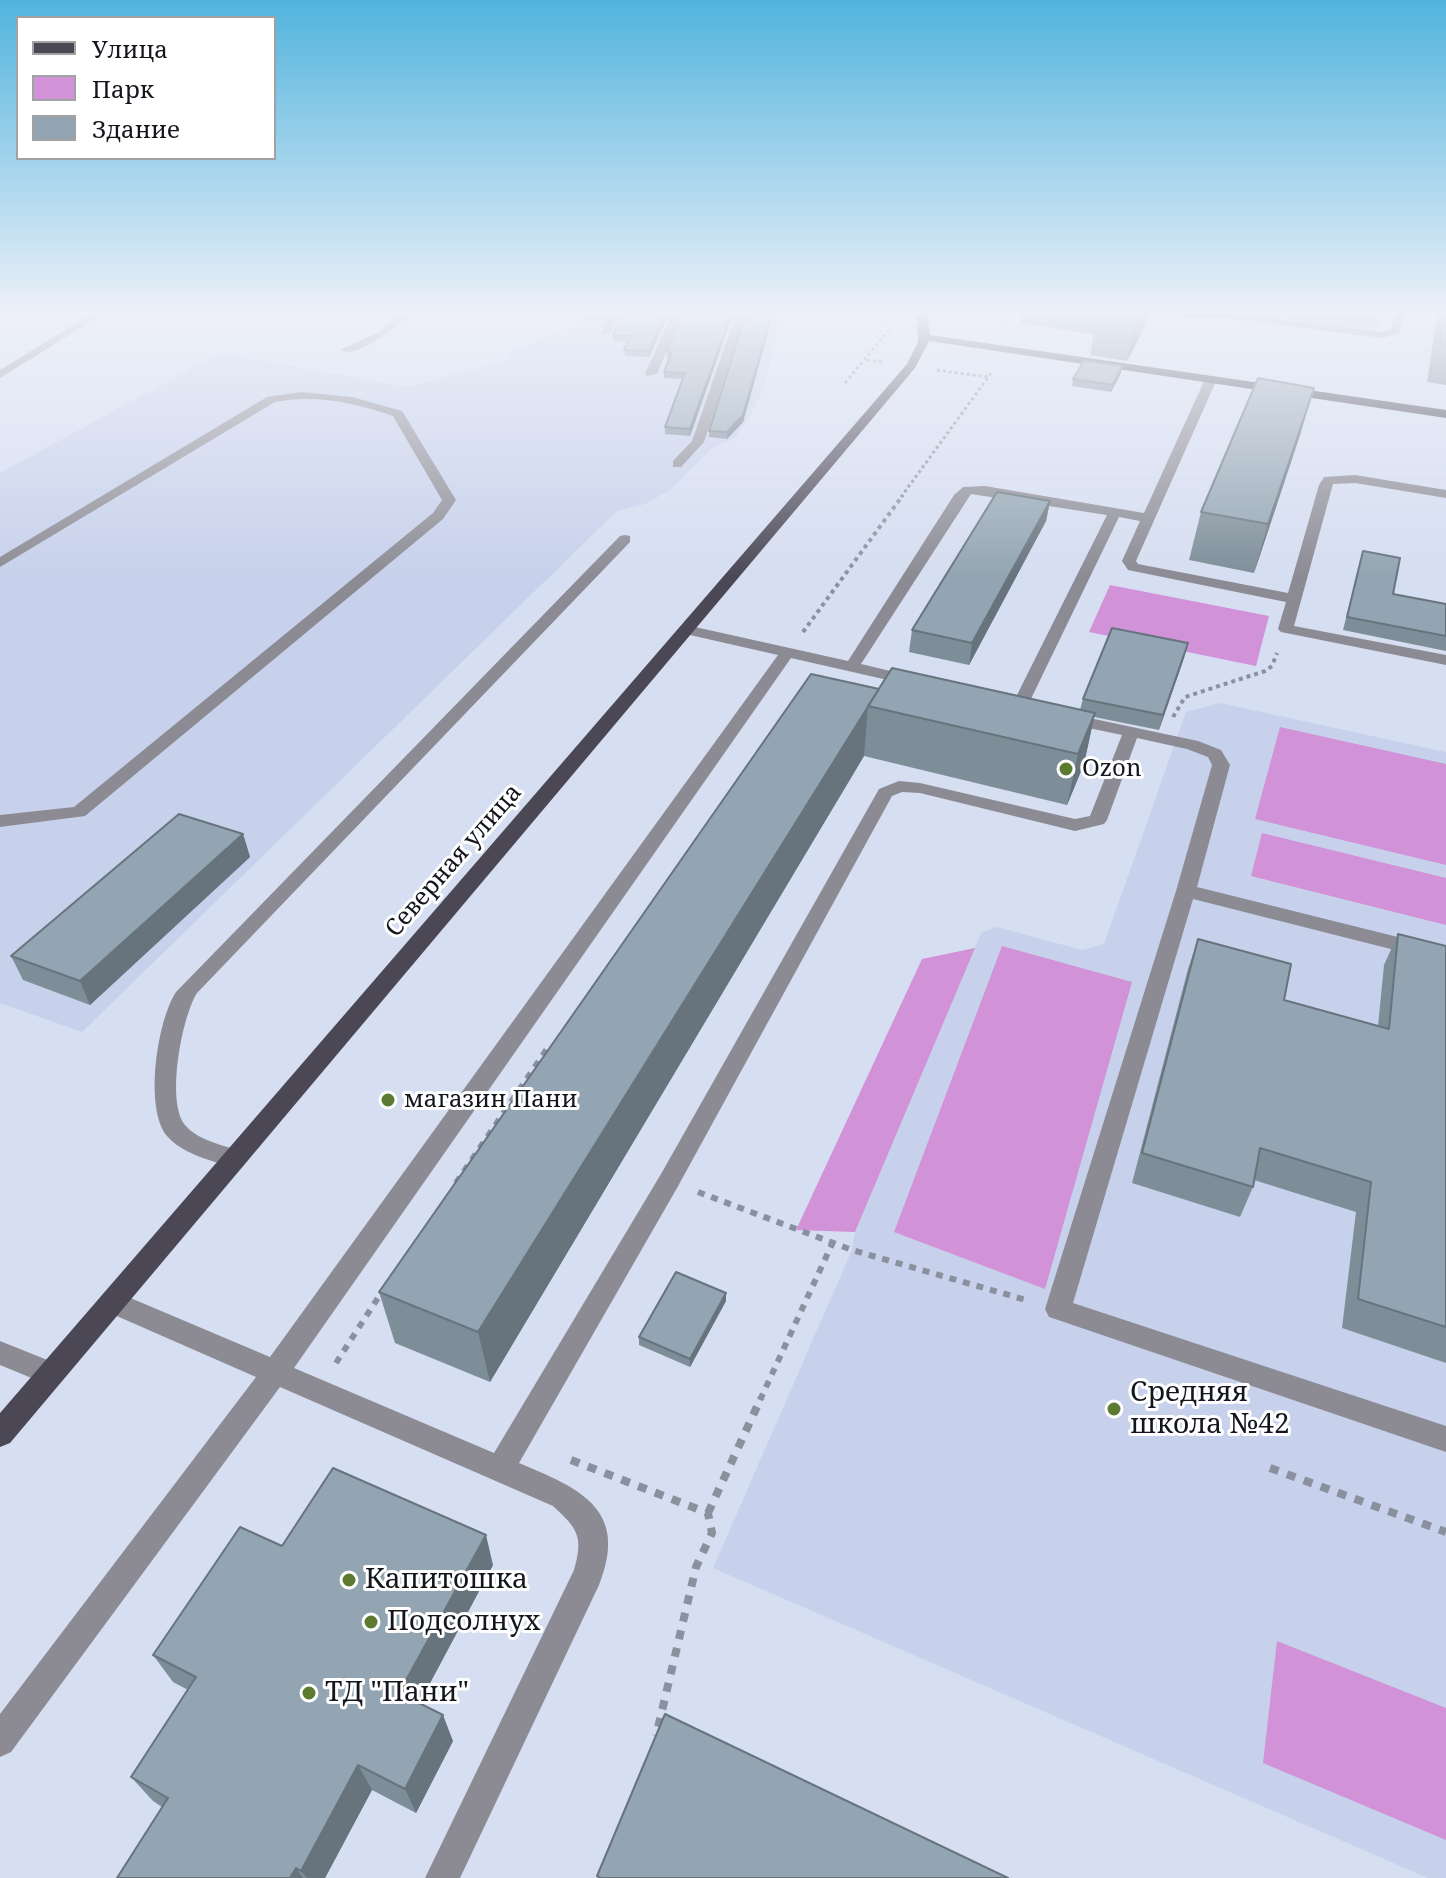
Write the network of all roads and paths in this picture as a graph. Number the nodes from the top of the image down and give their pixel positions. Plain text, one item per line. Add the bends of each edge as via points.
1 (267, 402) edge
2 (341, 402) edge
3 (712, 402) edge
4 (881, 402) edge
5 (971, 402) edge
6 (1201, 402) edge
7 (1363, 402) edge
8 (1446, 414) edge
9 (677, 464) dead end
10 (1446, 494) edge
11 (1115, 512) junction
12 (1148, 518) junction
13 (625, 539) dead end
14 (0, 563) edge
15 (1294, 599) junction
16 (1286, 629) junction
17 (686, 630) junction
18 (788, 652) junction
19 (1446, 660) edge
20 (852, 667) junction
21 (928, 684) edge
22 (1131, 733) junction
23 (1165, 740) junction
24 (0, 821) edge
25 (1186, 891) junction
26 (1446, 956) edge
27 (555, 1038) edge
28 (234, 1159) junction
29 (669, 1181) junction
30 (449, 1193) edge
31 (833, 1242) junction
32 (387, 1284) edge
33 (112, 1302) junction
34 (1058, 1309) junction
35 (0, 1353) edge
36 (348, 1368) dead end
37 (276, 1371) junction
38 (51, 1374) junction
39 (0, 1434) edge
40 (1446, 1439) edge
41 (518, 1440) junction
42 (1270, 1468) dead end
43 (500, 1469) junction
44 (708, 1513) junction
45 (1446, 1532) edge
46 (0, 1741) edge
47 (653, 1749) edge
48 (442, 1878) edge

1 - 14 street
2 - 24 street via 398,414 449,500 438,516 79,812
3 - 9 street via 698,442
4 - 17 main road, Северная улица
5 - 18 path
6 - 12 street
7 - 8 main road
10 - 15 street via 1355,479 1329,480
11 - 12 street
11 - 20 street via 968,490
11 - 22 street via 1013,703
12 - 15 street via 1129,561 1133,567
13 - 28 street via 179,1004 169,1045 168,1111 173,1127 183,1137
15 - 16 street
16 - 19 street
16 - 23 path via 1272,666 1265,671 1185,697
17 - 18 street
17 - 28 main road, Северная улица
18 - 20 street
18 - 37 street
20 - 21 street
22 - 23 street
22 - 29 street via 1098,820 1075,825 920,788 899,786 885,793
23 - 25 street via 1215,754 1221,765
25 - 26 street
25 - 34 street
27 - 30 path
28 - 33 main road, Северная улица
29 - 31 path
29 - 41 street
31 - 34 path
31 - 44 path
32 - 36 path via 334,1362
33 - 37 street
33 - 38 main road, Северная улица
34 - 40 street
35 - 38 street
37 - 43 street
37 - 46 street
38 - 39 main road, Северная улица
41 - 43 street
41 - 44 path
42 - 45 path
43 - 48 street via 563,1496 586,1516 597,1546
44 - 47 path via 712,1533 696,1567

